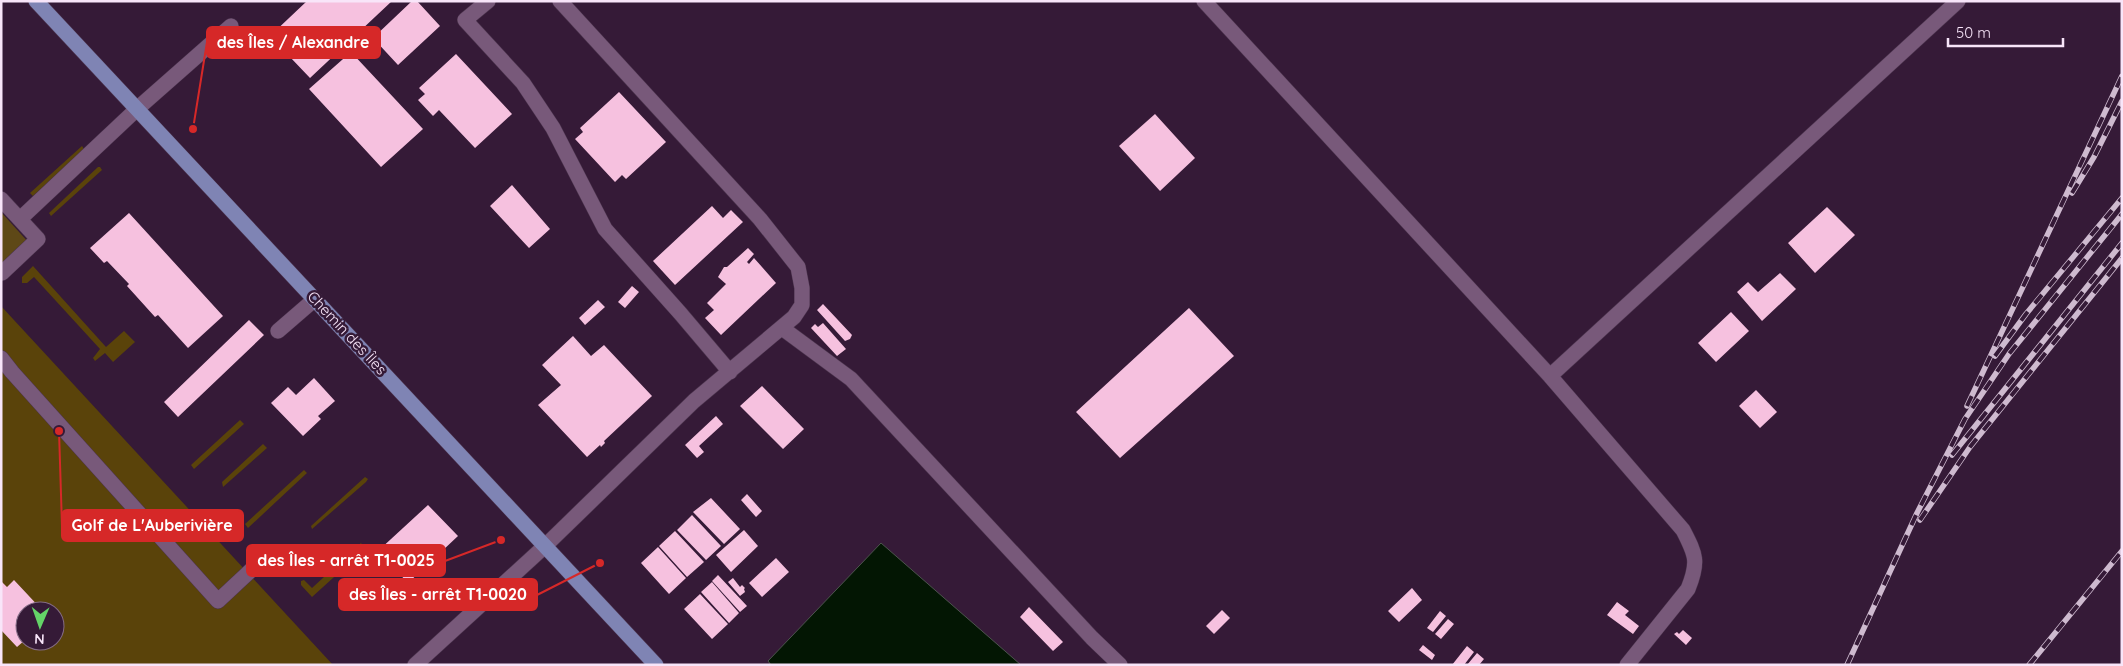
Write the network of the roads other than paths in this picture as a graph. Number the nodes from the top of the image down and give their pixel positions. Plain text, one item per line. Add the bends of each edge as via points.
1 (36, 1) edge
2 (488, 1) edge
3 (560, 1) edge
4 (1204, 1) edge
5 (1958, 1) edge
6 (231, 26) dead end
7 (138, 108) junction
8 (1, 199) edge
9 (20, 219) junction
10 (2, 274) edge
11 (315, 299) junction
12 (782, 328) junction
13 (278, 331) dead end
14 (1, 358) edge
15 (730, 372) junction
16 (1550, 376) junction
17 (545, 546) junction
18 (265, 557) dead end
19 (415, 665) edge
20 (656, 665) edge
21 (1120, 665) edge
22 (1627, 665) edge

1 - 7 main road, Chemin des Îles
2 - 15 lane via 465,20 523,83 553,128 604,229
3 - 12 lane via 760,219 798,267 802,305
4 - 16 lane
5 - 16 lane
6 - 7 lane
7 - 9 lane
7 - 11 main road, Chemin des Îles
8 - 9 lane
9 - 10 lane via 38,239
11 - 13 lane
11 - 17 main road, Chemin des Îles
12 - 15 lane
12 - 21 lane via 852,379
14 - 18 lane via 218,601
15 - 17 lane via 694,401
16 - 22 lane via 1683,530 1695,552 1694,575 1688,589
17 - 19 lane
17 - 20 main road, Chemin des Îles

